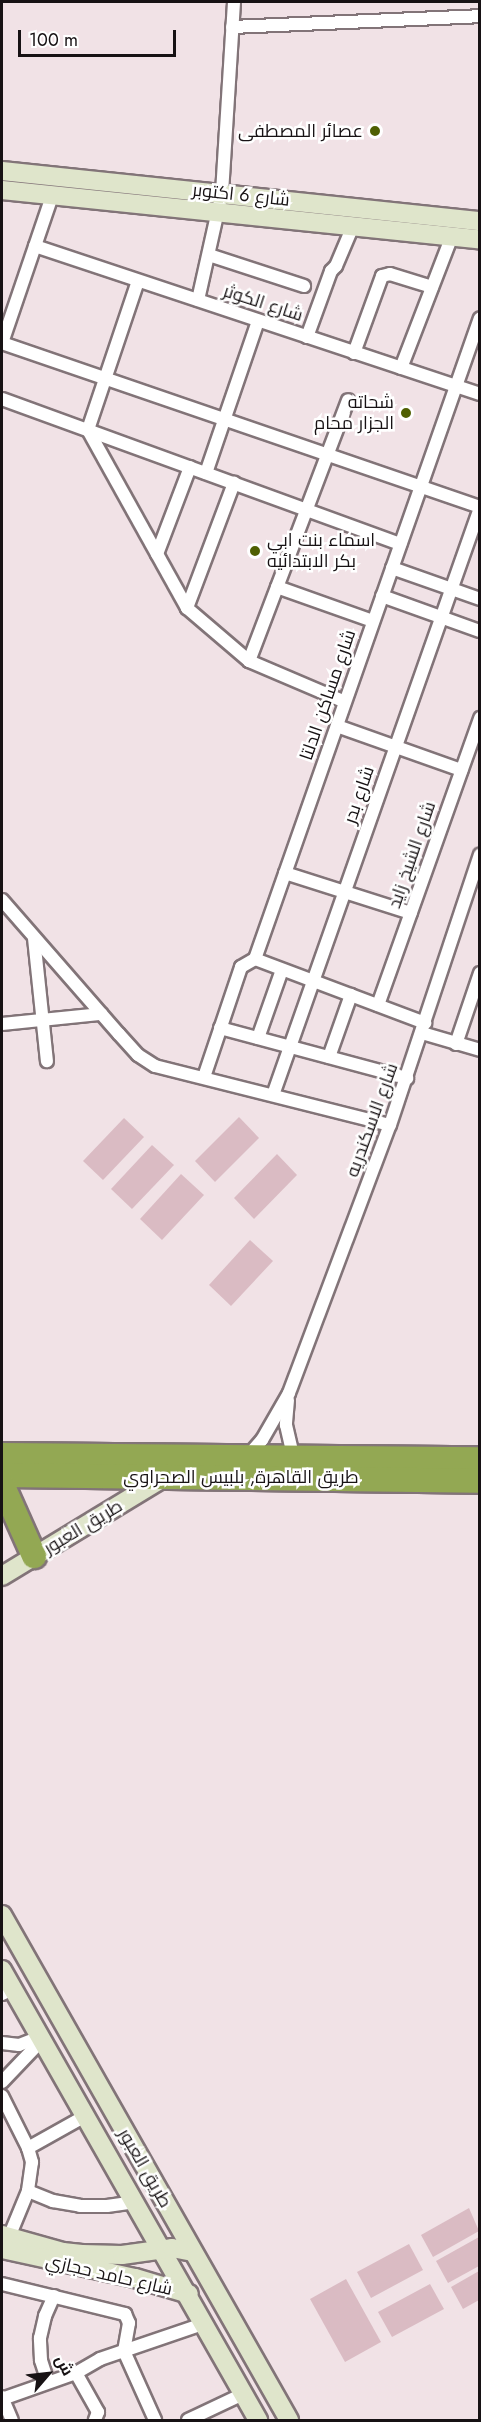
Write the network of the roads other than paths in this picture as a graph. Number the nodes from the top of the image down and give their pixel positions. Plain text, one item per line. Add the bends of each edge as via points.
1 (234, 2) edge
2 (480, 16) edge
3 (232, 27) junction
4 (2, 171) edge
5 (2, 190) edge
6 (222, 193) junction
7 (52, 196) junction
8 (219, 213) junction
9 (480, 221) edge
10 (353, 226) junction
11 (452, 236) junction
12 (480, 238) edge
13 (35, 246) junction
14 (209, 255) junction
15 (138, 281) junction
16 (304, 286) dead end
17 (432, 287) junction
18 (198, 300) junction
19 (480, 318) edge
20 (258, 321) junction
21 (307, 337) junction
22 (2, 343) edge
23 (354, 352) junction
24 (401, 368) junction
25 (105, 379) junction
26 (456, 386) junction
27 (480, 394) edge
28 (2, 399) edge
29 (348, 400) dead end
30 (224, 420) junction
31 (88, 430) junction
32 (327, 455) junction
33 (190, 467) junction
34 (206, 473) junction
35 (234, 483) junction
36 (421, 487) junction
37 (480, 507) edge
38 (306, 510) junction
39 (400, 544) junction
40 (157, 554) junction
41 (392, 568) junction
42 (277, 587) junction
43 (451, 589) junction
44 (382, 596) junction
45 (480, 599) edge
46 (187, 608) junction
47 (441, 617) junction
48 (373, 621) junction
49 (480, 631) edge
50 (249, 661) junction
51 (345, 702) junction
52 (480, 718) edge
53 (337, 726) junction
54 (396, 747) junction
55 (461, 770) junction
56 (480, 855) edge
57 (285, 873) junction
58 (345, 891) junction
59 (2, 900) edge
60 (411, 912) junction
61 (34, 938) junction
62 (255, 960) junction
63 (282, 970) junction
64 (480, 974) edge
65 (313, 981) junction
66 (351, 995) junction
67 (378, 1005) junction
68 (101, 1014) junction
69 (43, 1020) junction
70 (2, 1024) edge
71 (220, 1028) junction
72 (424, 1028) junction
73 (258, 1038) junction
74 (456, 1044) junction
75 (290, 1047) junction
76 (480, 1050) edge
77 (329, 1057) junction
78 (47, 1061) dead end
79 (204, 1077) junction
80 (406, 1078) junction
81 (273, 1095) junction
82 (390, 1125) junction
83 (289, 1393) junction
84 (2, 1455) edge
85 (246, 1458) junction
86 (294, 1459) junction
87 (480, 1459) edge
88 (2, 1475) edge
89 (165, 1477) junction
90 (480, 1481) edge
91 (2, 1484) edge
92 (34, 1556) junction
93 (2, 1576) edge
94 (2, 1915) edge
95 (2, 1970) edge
96 (7, 1992) edge
97 (41, 2038) junction
98 (2, 2043) edge
99 (2, 2082) edge
100 (2, 2096) edge
101 (85, 2116) junction
102 (28, 2148) junction
103 (28, 2191) junction
104 (134, 2202) junction
105 (4, 2241) edge
106 (161, 2249) junction
107 (193, 2252) junction
108 (209, 2280) junction
109 (2, 2284) edge
110 (186, 2294) junction
111 (54, 2296) junction
112 (203, 2324) junction
113 (124, 2351) junction
114 (76, 2373) junction
115 (48, 2382) junction
116 (243, 2394) junction
117 (2, 2398) edge
118 (12, 2421) edge
119 (95, 2421) edge
120 (155, 2421) edge
121 (188, 2421) edge
122 (258, 2421) edge
123 (289, 2421) edge

1 - 3 street
2 - 3 street
3 - 6 street
4 - 6 street, شارع 6 اكتوبر
5 - 7 street, شارع 6 اكتوبر
6 - 8 street
6 - 9 street, شارع 6 اكتوبر
7 - 8 street, شارع 6 اكتوبر
7 - 13 street
8 - 10 street, شارع 6 اكتوبر
8 - 14 street
10 - 11 street, شارع 6 اكتوبر
10 - 21 street via 331,271
11 - 12 street, شارع 6 اكتوبر
11 - 17 street
13 - 15 street, شارع الكوثر
13 - 22 street
14 - 16 street
14 - 18 street
15 - 18 street, شارع الكوثر
15 - 25 street
17 - 23 street via 390,274 382,276
17 - 24 street
18 - 20 street, شارع الكوثر
19 - 26 street, شارع مساكن الدلتا
20 - 21 street, شارع الكوثر
20 - 30 street
21 - 23 street, شارع الكوثر
22 - 25 street
23 - 24 street, شارع الكوثر
24 - 26 street, شارع الكوثر
25 - 30 street
25 - 31 street
26 - 27 street, شارع الكوثر
26 - 36 street, شارع مساكن الدلتا
28 - 31 street
29 - 32 street
30 - 32 street
30 - 34 street
31 - 33 street
31 - 40 street
32 - 36 street
32 - 38 street
33 - 34 street
33 - 40 street
34 - 35 street
35 - 38 street
35 - 46 street
36 - 37 street
36 - 39 street, شارع مساكن الدلتا
37 - 43 street, شارع بدر
38 - 39 street
38 - 42 street
39 - 41 street, شارع مساكن الدلتا
40 - 46 street
41 - 43 street
41 - 44 street, شارع مساكن الدلتا
42 - 48 street
42 - 50 street
43 - 45 street
43 - 47 street, شارع بدر
44 - 47 street
44 - 48 street, شارع مساكن الدلتا
46 - 50 street
47 - 49 street
47 - 54 street, شارع بدر
48 - 51 street, شارع مساكن الدلتا
50 - 51 street
51 - 53 street, شارع مساكن الدلتا
52 - 55 street, شارع الشيخ زايد
53 - 54 street
53 - 57 street, شارع مساكن الدلتا
54 - 55 street
54 - 58 street, شارع بدر
55 - 60 street, شارع الشيخ زايد
56 - 72 street, شارع الاسكندريه
57 - 58 street
57 - 62 street, شارع مساكن الدلتا
58 - 60 street
58 - 65 street, شارع بدر
59 - 61 street
60 - 67 street, شارع الشيخ زايد
61 - 68 street
61 - 69 street
62 - 63 street
62 - 71 street, شارع مساكن الدلتا via 241,967
63 - 65 street
63 - 73 street
64 - 74 street
65 - 66 street
65 - 75 street, شارع بدر
66 - 67 street
66 - 77 street
67 - 72 street
68 - 69 street
68 - 79 street via 138,1055 155,1066
69 - 70 street
69 - 78 street
71 - 73 street
71 - 79 street, شارع مساكن الدلتا
72 - 74 street
72 - 80 street, شارع الاسكندريه
73 - 75 street
74 - 76 street
75 - 77 street
75 - 81 street, شارع بدر
77 - 80 street
79 - 81 street
80 - 82 street, شارع الاسكندريه
81 - 82 street
82 - 83 street, شارع الاسكندريه
83 - 85 street, شارع الاسكندريه via 262,1440
83 - 86 street, شارع الاسكندريه via 286,1425
84 - 85 highway, طريق القاهرة, بلبيس الصحراوي
85 - 86 highway, طريق القاهرة, بلبيس الصحراوي
86 - 87 highway, طريق القاهرة, بلبيس الصحراوي
88 - 89 highway, طريق القاهرة, بلبيس الصحراوي
89 - 90 highway, طريق القاهرة, بلبيس الصحراوي
89 - 92 street, طريق العبور
91 - 92 highway
92 - 93 street, طريق العبور
94 - 107 street, طريق العبور
95 - 96 street, طريق العبور
96 - 97 street, طريق العبور
97 - 98 street via 18,2045
97 - 99 street
97 - 101 street, طريق العبور
100 - 102 street
101 - 102 street
101 - 104 street, طريق العبور
102 - 103 street via 32,2169
103 - 104 street via 80,2206
103 - 105 street
104 - 106 street, طريق العبور
105 - 106 street, شارع حامد حجازي via 82,2254 122,2255
105 - 110 street, شارع حامد حجازي
106 - 107 street, شارع حامد حجازي
106 - 110 street, طريق العبور
107 - 108 street, طريق العبور
108 - 110 street, شارع حامد حجازي via 201,2292
108 - 123 street, طريق العبور
109 - 111 street
110 - 112 street, طريق العبور
111 - 113 street via 125,2314 129,2323
111 - 115 street via 40,2338
112 - 113 street
112 - 116 street, طريق العبور
113 - 114 street
113 - 120 street
114 - 115 street
114 - 119 street via 97,2409
115 - 117 street
116 - 121 street
116 - 122 street, طريق العبور
117 - 118 street

